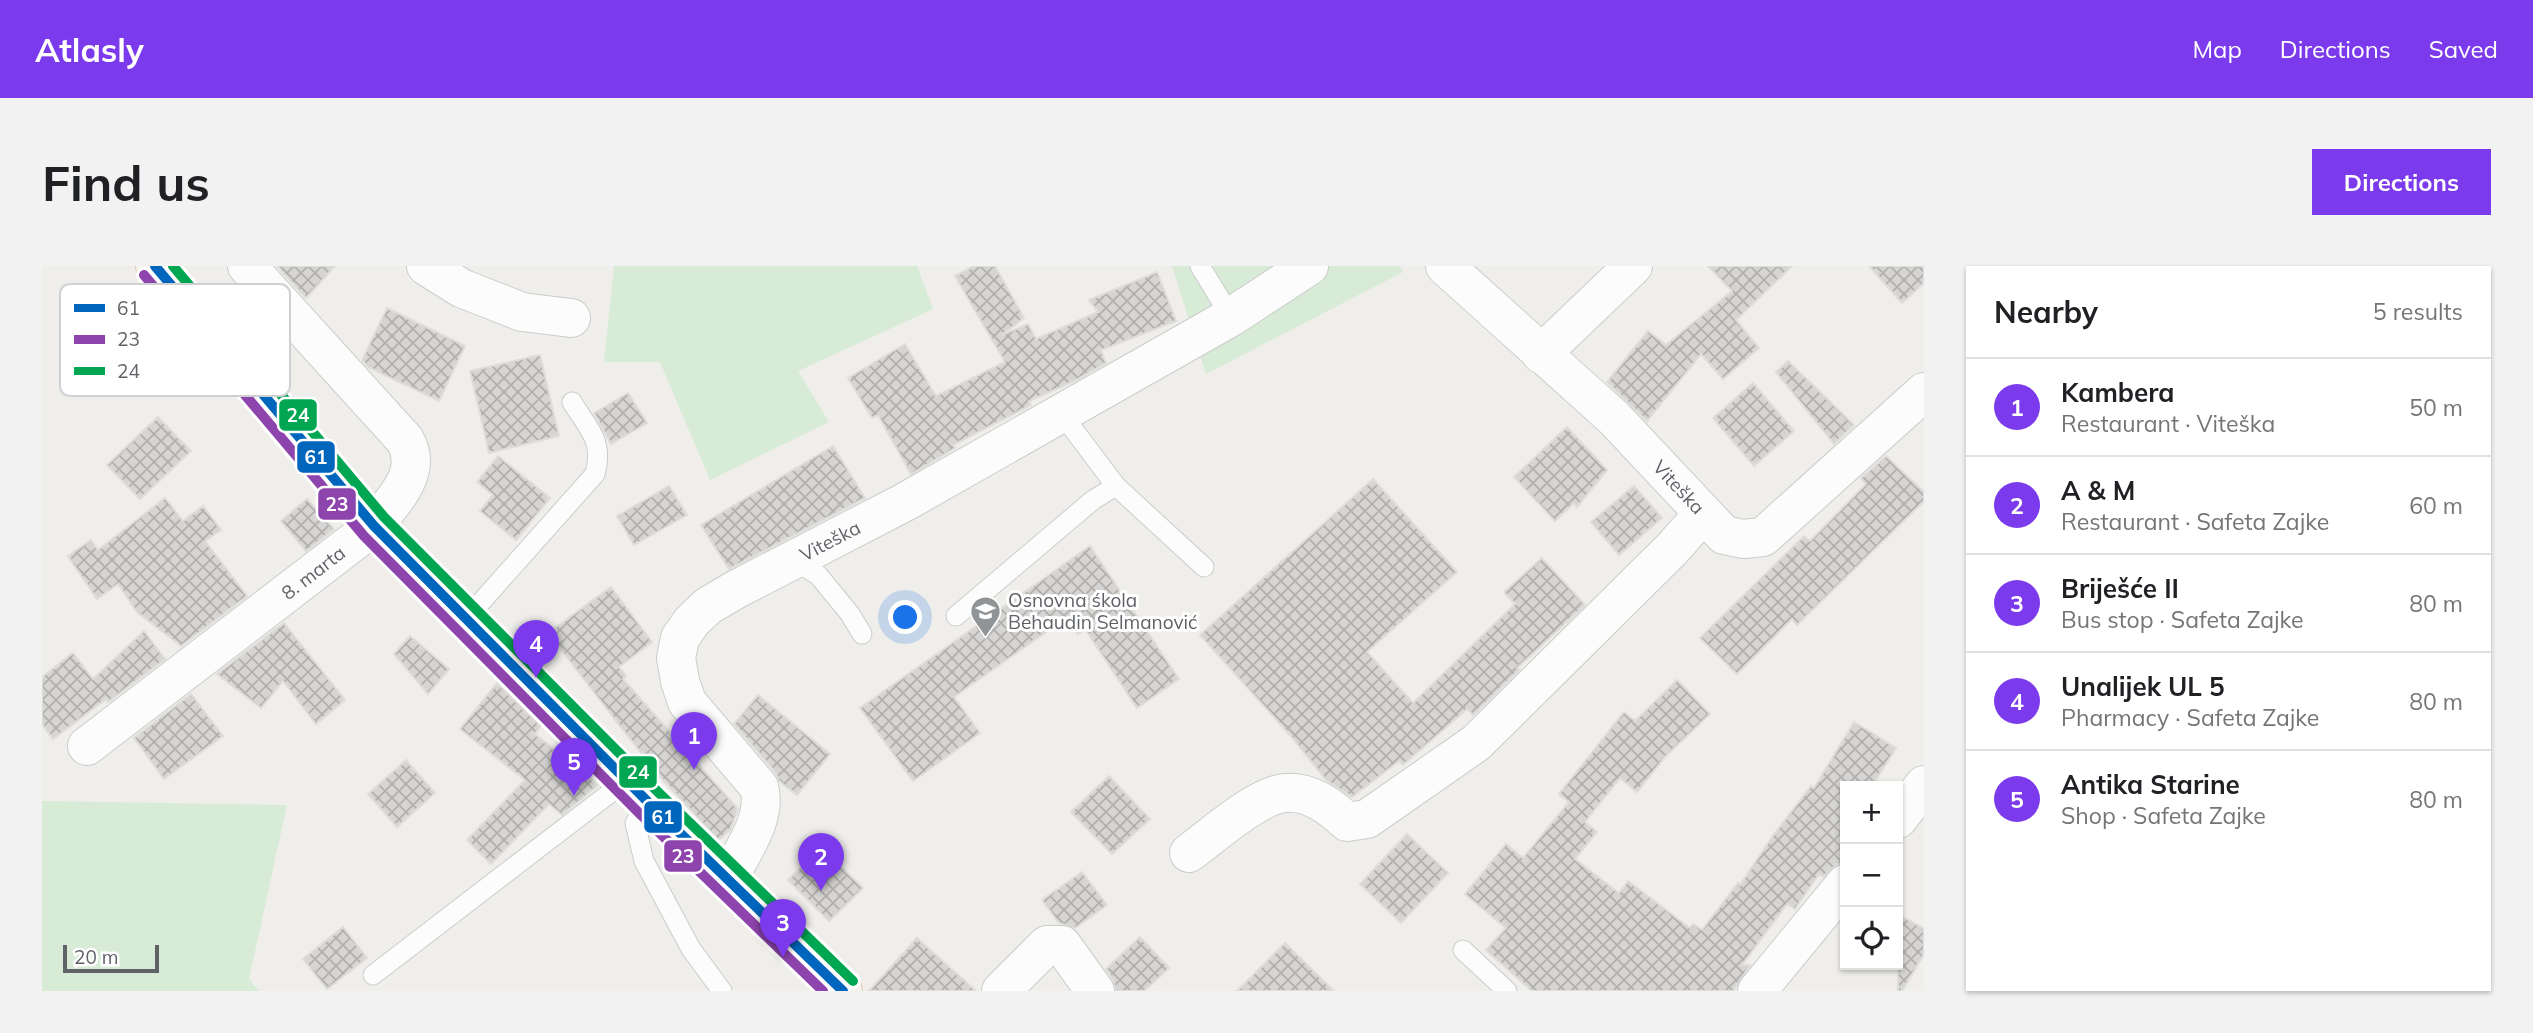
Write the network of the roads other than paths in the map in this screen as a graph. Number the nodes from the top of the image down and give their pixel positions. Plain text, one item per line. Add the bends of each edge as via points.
1 (155, 266) edge
2 (247, 266) edge
3 (426, 266) edge
4 (1200, 266) edge
5 (1309, 266) edge
6 (1445, 266) edge
7 (1633, 266) edge
8 (170, 284) edge
9 (263, 284) edge
10 (290, 313) edge
11 (1231, 317) junction
12 (571, 318) dead end
13 (1541, 354) junction
14 (1924, 392) edge
15 (264, 396) edge
16 (572, 402) dead end
17 (1061, 413) junction
18 (1116, 486) junction
19 (1703, 514) junction
20 (374, 526) junction
21 (793, 560) junction
22 (1204, 567) dead end
23 (956, 616) dead end
24 (466, 620) junction
25 (862, 634) dead end
26 (87, 746) dead end
27 (1924, 785) edge
28 (638, 791) junction
29 (1903, 812) edge
30 (1189, 853) dead end
31 (729, 879) junction
32 (1840, 890) edge
33 (1462, 950) dead end
34 (373, 975) dead end
35 (722, 991) edge
36 (843, 991) edge
37 (1001, 991) edge
38 (1095, 991) edge
39 (1507, 991) edge
40 (1757, 991) edge

1 - 8 main road
2 - 9 street, 8. marta
3 - 12 street via 461,288 522,312
4 - 11 lane
5 - 11 street, Viteška
6 - 13 street, Viteška
7 - 13 street
10 - 20 street, 8. marta via 410,450 407,482
11 - 17 street, Viteška
13 - 19 street, Viteška via 1614,418
14 - 19 street, Viteška via 1763,537 1724,535
15 - 20 main road
16 - 24 lane via 599,447 595,474
17 - 18 lane
17 - 21 street, Viteška
18 - 22 lane
18 - 23 lane via 1093,500
19 - 30 street via 1476,743 1367,819 1347,822 1329,805 1285,793 1255,804
20 - 24 main road
20 - 26 street, 8. marta
21 - 25 lane via 818,575
21 - 31 street, Viteška via 708,606 680,638 676,658 687,702 759,787 763,799
24 - 28 main road
27 - 29 street
28 - 31 main road
28 - 34 lane
28 - 35 lane via 635,823 644,861 691,949
31 - 36 main road
32 - 40 street
33 - 39 lane
37 - 38 street via 1047,945 1056,943

